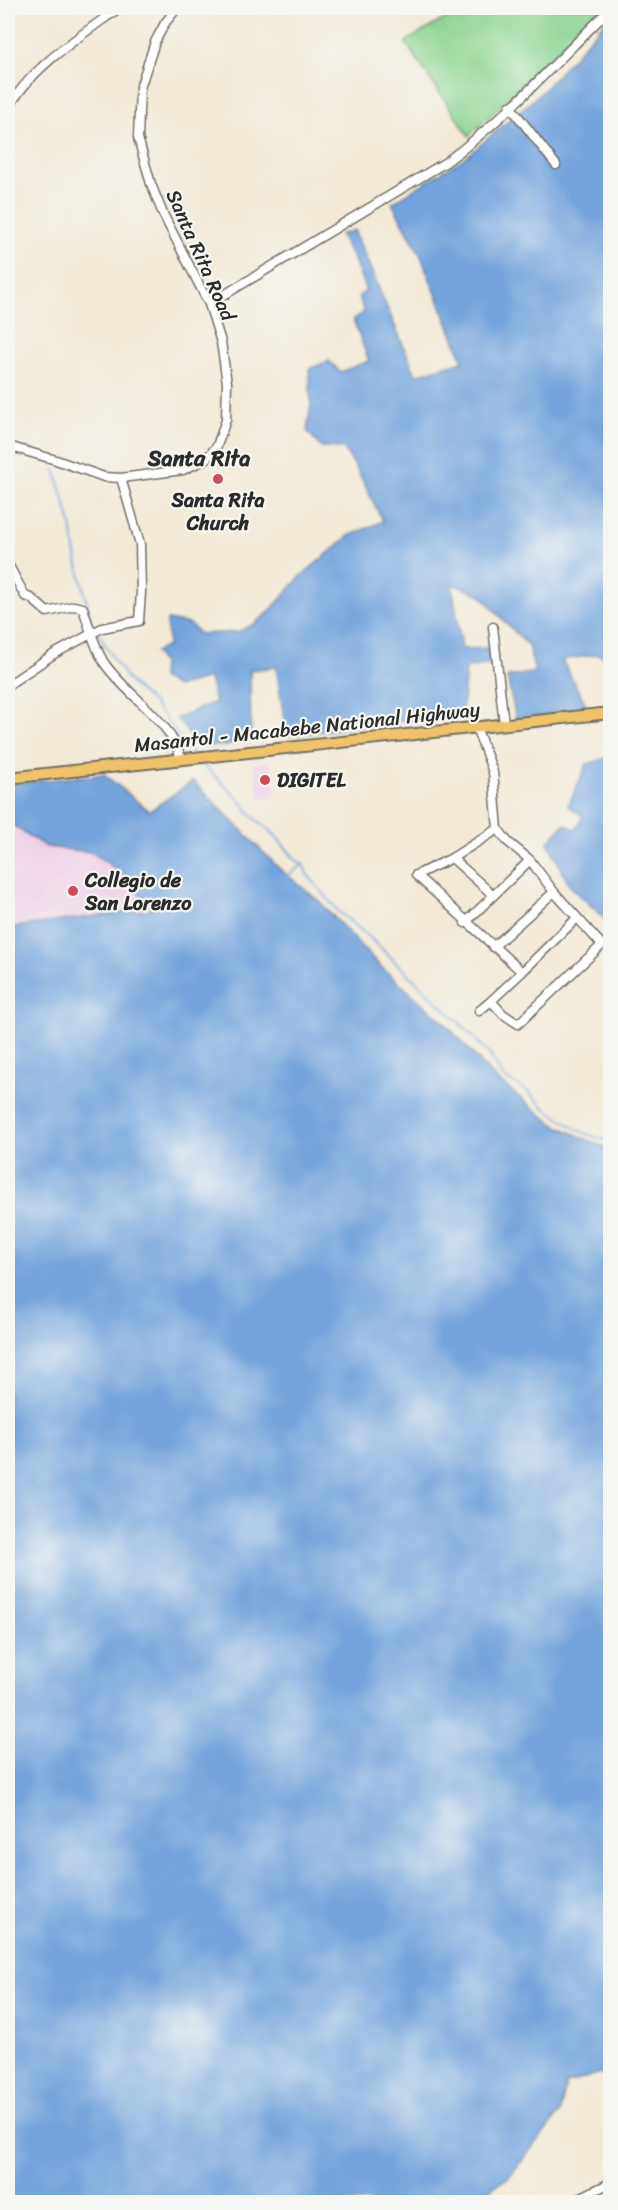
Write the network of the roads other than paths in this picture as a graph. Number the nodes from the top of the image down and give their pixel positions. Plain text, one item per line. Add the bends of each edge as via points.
1 (119, 8) edge
2 (176, 8) edge
3 (610, 9) edge
4 (510, 106) junction
5 (8, 110) edge
6 (556, 165) dead end
7 (209, 304) junction
8 (8, 446) edge
9 (121, 478) junction
10 (8, 564) edge
11 (493, 627) dead end
12 (97, 631) junction
13 (8, 685) edge
14 (610, 713) edge
15 (504, 724) junction
16 (476, 727) junction
17 (183, 758) junction
18 (8, 778) edge
19 (498, 829) junction
20 (452, 858) junction
21 (530, 860) junction
22 (554, 892) junction
23 (493, 895) junction
24 (578, 918) junction
25 (465, 922) junction
26 (493, 947) junction
27 (522, 972) junction
28 (491, 1000) junction
29 (479, 1011) dead end
30 (610, 2183) edge
31 (571, 2202) edge

1 - 5 street via 63,49 15,94
2 - 7 street, Santa Rita Road via 155,42 140,88 138,138 163,214
3 - 4 street
4 - 6 street
4 - 7 street via 446,162
7 - 9 street, Santa Rita Road via 221,342 227,383 226,420 217,446 206,459 183,470
8 - 9 street, Santa Rita Road via 104,477
9 - 12 street via 140,544 138,621
10 - 12 street via 25,596 47,612 82,608
11 - 15 street
12 - 13 street
12 - 17 street via 104,663 166,729
14 - 15 main road, Masantol - Macabebe National Highway
15 - 16 main road, Masantol - Macabebe National Highway
16 - 17 main road, Masantol - Macabebe National Highway
16 - 19 street via 493,772
17 - 18 main road, Masantol - Macabebe National Highway
19 - 20 street
19 - 21 street
20 - 23 street
20 - 25 street via 416,875
21 - 22 street
21 - 23 street
22 - 24 street
22 - 26 street
23 - 25 street
24 - 27 street
24 - 28 street via 602,945 519,1024
25 - 26 street
26 - 27 street
27 - 28 street
28 - 29 street
30 - 31 street

